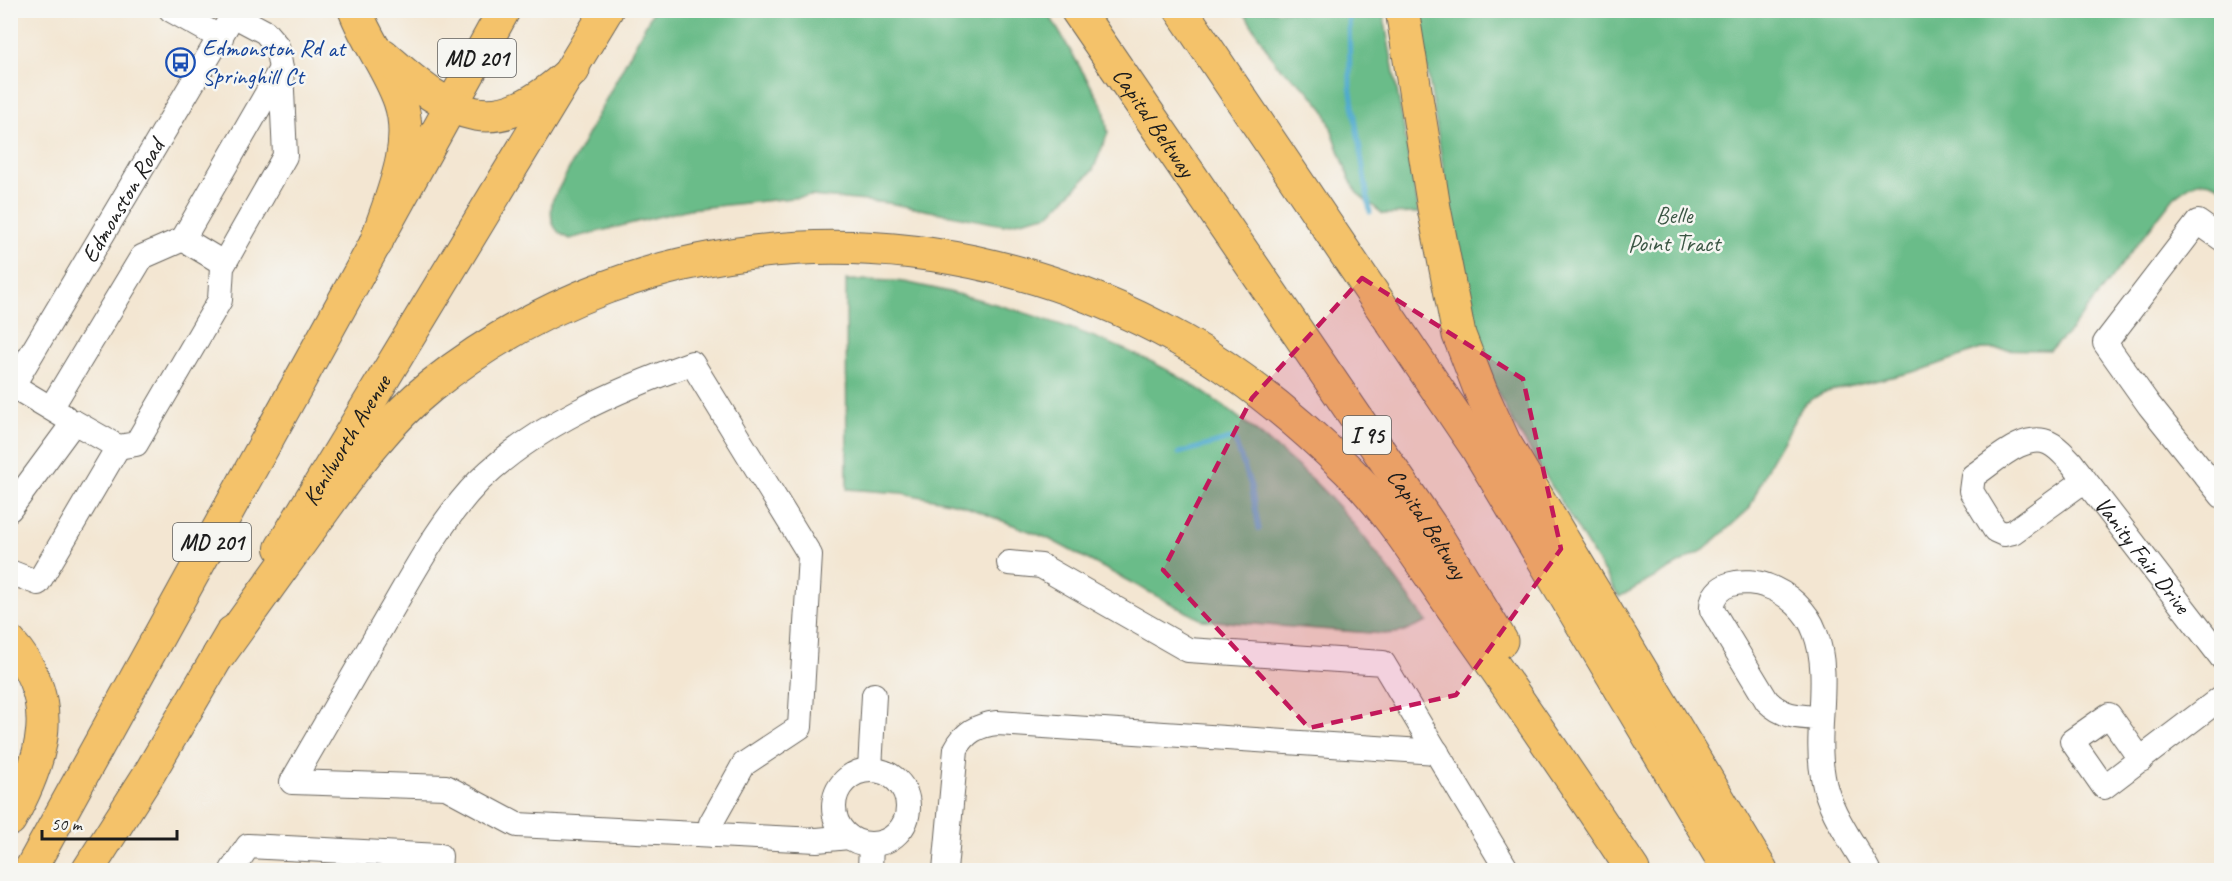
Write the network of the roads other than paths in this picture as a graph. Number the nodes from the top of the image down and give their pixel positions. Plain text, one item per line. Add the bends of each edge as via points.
1 (171, 10) edge
2 (355, 10) edge
3 (504, 10) edge
4 (607, 10) edge
5 (1077, 10) edge
6 (1181, 10) edge
7 (1402, 10) edge
8 (235, 13) edge
9 (221, 38) junction
10 (371, 43) junction
11 (281, 69) junction
12 (573, 70) junction
13 (450, 106) junction
14 (183, 239) junction
15 (2222, 239) edge
16 (376, 243) junction
17 (223, 263) junction
18 (12, 387) edge
19 (51, 408) junction
20 (74, 422) junction
21 (118, 447) junction
22 (2085, 480) junction
23 (2222, 496) edge
24 (10, 509) edge
25 (1009, 563) dead end
26 (10, 572) edge
27 (10, 642) edge
28 (219, 655) junction
29 (2222, 658) edge
30 (874, 695) dead end
31 (2222, 697) edge
32 (1821, 718) junction
33 (1437, 752) junction
34 (2141, 760) junction
35 (88, 767) junction
36 (870, 769) junction
37 (10, 820) edge
38 (711, 835) junction
39 (849, 837) junction
40 (872, 844) junction
41 (92, 866) edge
42 (10, 870) edge
43 (30, 870) edge
44 (232, 870) edge
45 (439, 870) edge
46 (870, 870) edge
47 (945, 870) edge
48 (1507, 870) edge
49 (1633, 870) edge
50 (1639, 870) edge
51 (1729, 870) edge
52 (1761, 870) edge
53 (1868, 870) edge

1 - 9 street
2 - 10 highway
3 - 13 main road, MD 201
4 - 12 main road, Kenilworth Avenue / MD 201
5 - 50 highway, Capital Beltway / I 95 via 1429,524
6 - 51 highway via 1477,448
7 - 52 highway via 1446,277 1459,335 1481,392 1504,442
8 - 9 street, Edmonston Road
8 - 11 street via 271,36 280,55
9 - 18 street, Edmonston Road
10 - 13 highway via 407,76
10 - 16 highway via 400,100 405,120 402,159
11 - 14 street
11 - 17 street via 285,156
12 - 13 highway via 524,108 499,115 475,114
12 - 28 main road, Kenilworth Avenue / MD 201 via 320,482
13 - 16 main road, MD 201
14 - 17 street
14 - 19 street via 142,257
15 - 23 street via 2198,222 2105,343
16 - 35 main road, MD 201
17 - 21 street via 220,300 136,444
18 - 19 street
19 - 20 street
20 - 21 street
20 - 24 street
21 - 26 street via 38,583
22 - 22 street, Vanity Fair Drive via 2013,532 2004,534 1995,530 1970,484 1973,476 2033,440 2056,447
22 - 29 street, Vanity Fair Drive
25 - 33 street via 1041,566 1188,650 1383,663
27 - 37 main road via 36,682 43,726 38,762
28 - 41 main road, Kenilworth Avenue / MD 201
28 - 49 highway via 361,458 427,390 511,330 610,285 711,257 824,247 939,256 1062,287 1131,315 1182,340 1293,419 1352,474 1390,518
30 - 36 street
31 - 34 street
32 - 32 street via 1820,646 1808,617 1784,594 1769,586 1743,582 1723,587 1714,597 1712,610 1767,701 1778,712 1790,716
32 - 53 street via 1820,757 1829,799
33 - 47 street via 997,723 983,726 967,734 956,749
33 - 48 street
34 - 34 street via 2104,787 2072,741 2109,715
35 - 42 main road
35 - 43 main road, MD 201
36 - 39 street via 848,777 835,795 837,822
36 - 40 street via 888,773 897,780 908,797 909,809 896,835
38 - 38 street via 517,825 446,787 292,782 420,560 447,519 479,482 506,458 599,400 692,363 810,555 800,728 744,764 711,823
38 - 39 street via 817,840
39 - 40 street
40 - 46 street
44 - 45 street via 248,846 440,856

